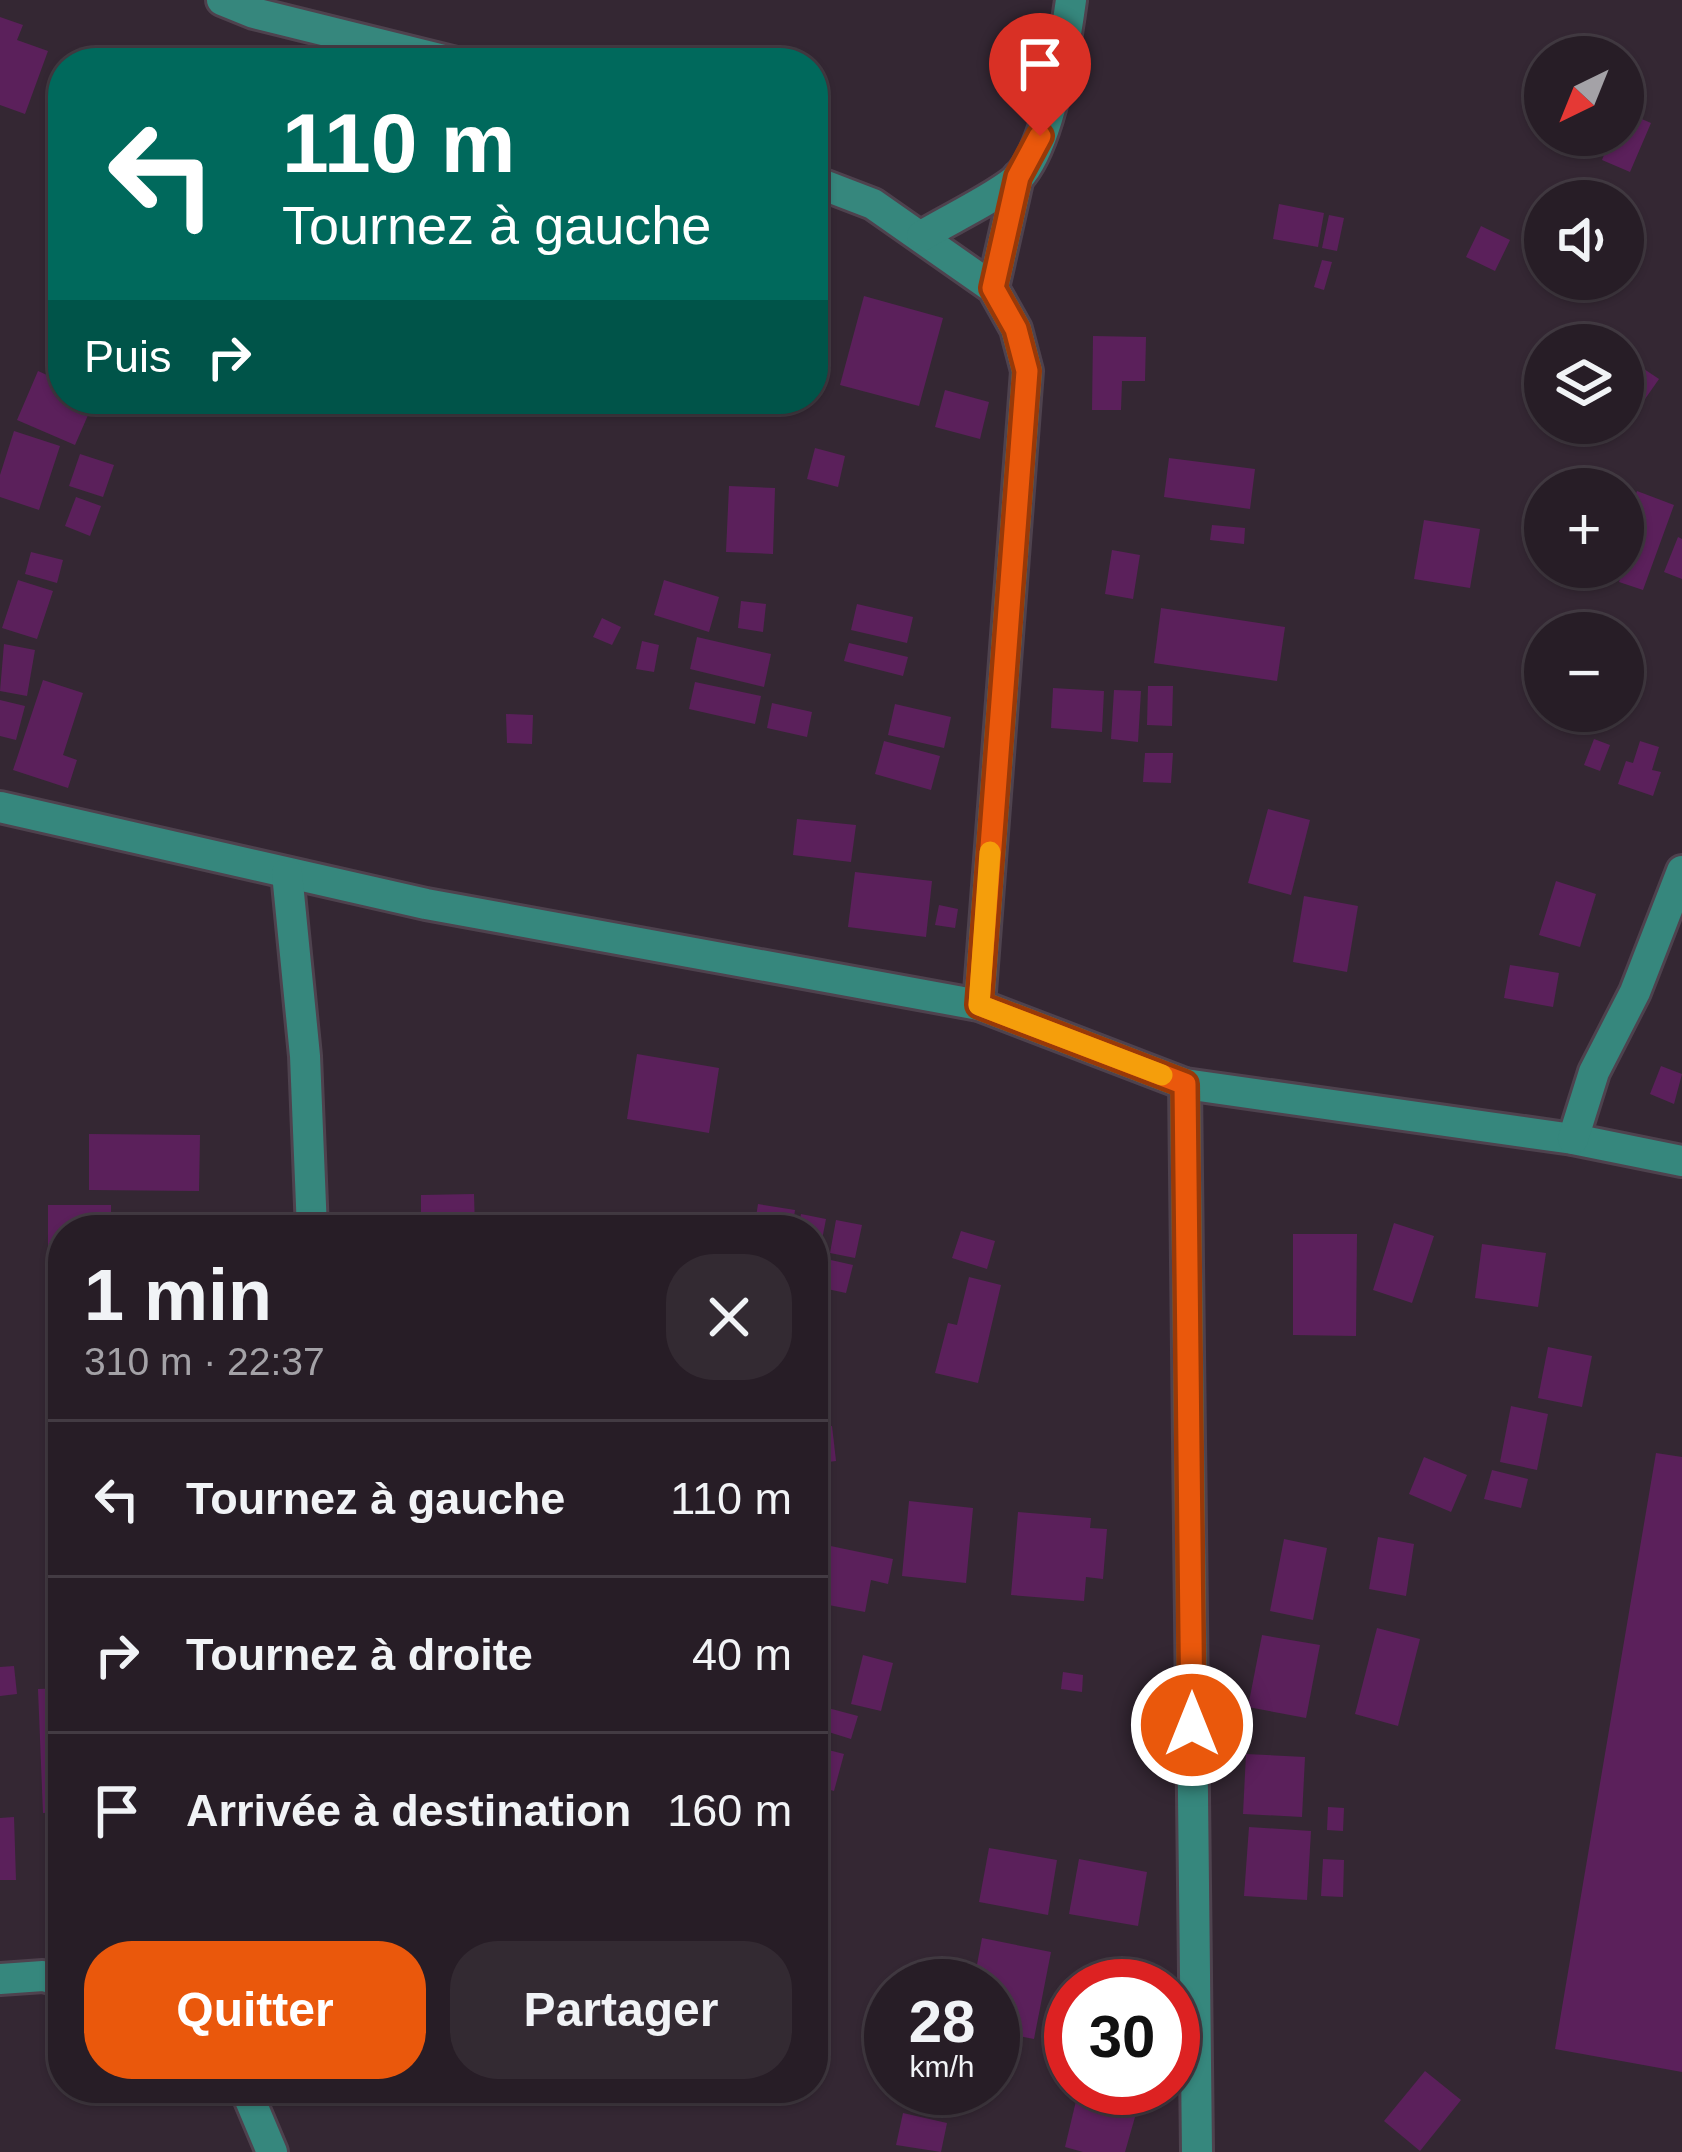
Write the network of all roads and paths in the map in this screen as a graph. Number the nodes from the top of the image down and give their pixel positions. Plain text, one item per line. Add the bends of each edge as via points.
1 (222, 0) edge
2 (1072, 0) edge
3 (396, 48) edge
4 (1018, 177) junction
5 (828, 187) edge
6 (922, 236) junction
7 (993, 288) junction
8 (0, 807) edge
9 (1682, 872) edge
10 (286, 873) junction
11 (979, 1005) junction
12 (1185, 1084) junction
13 (1574, 1139) junction
14 (1682, 1161) edge
15 (311, 1215) edge
16 (48, 1977) edge
17 (0, 1979) edge
18 (251, 2103) edge
19 (272, 2152) edge
20 (1197, 2152) edge

1 - 3 street
2 - 4 street via 1054,92
4 - 6 street
4 - 7 street
5 - 6 street
6 - 7 street
7 - 11 street via 1027,371
8 - 10 street
9 - 13 street via 1594,1072
10 - 11 street
10 - 15 street
11 - 12 street
12 - 13 street
12 - 20 street
13 - 14 street
16 - 17 street
18 - 19 street

